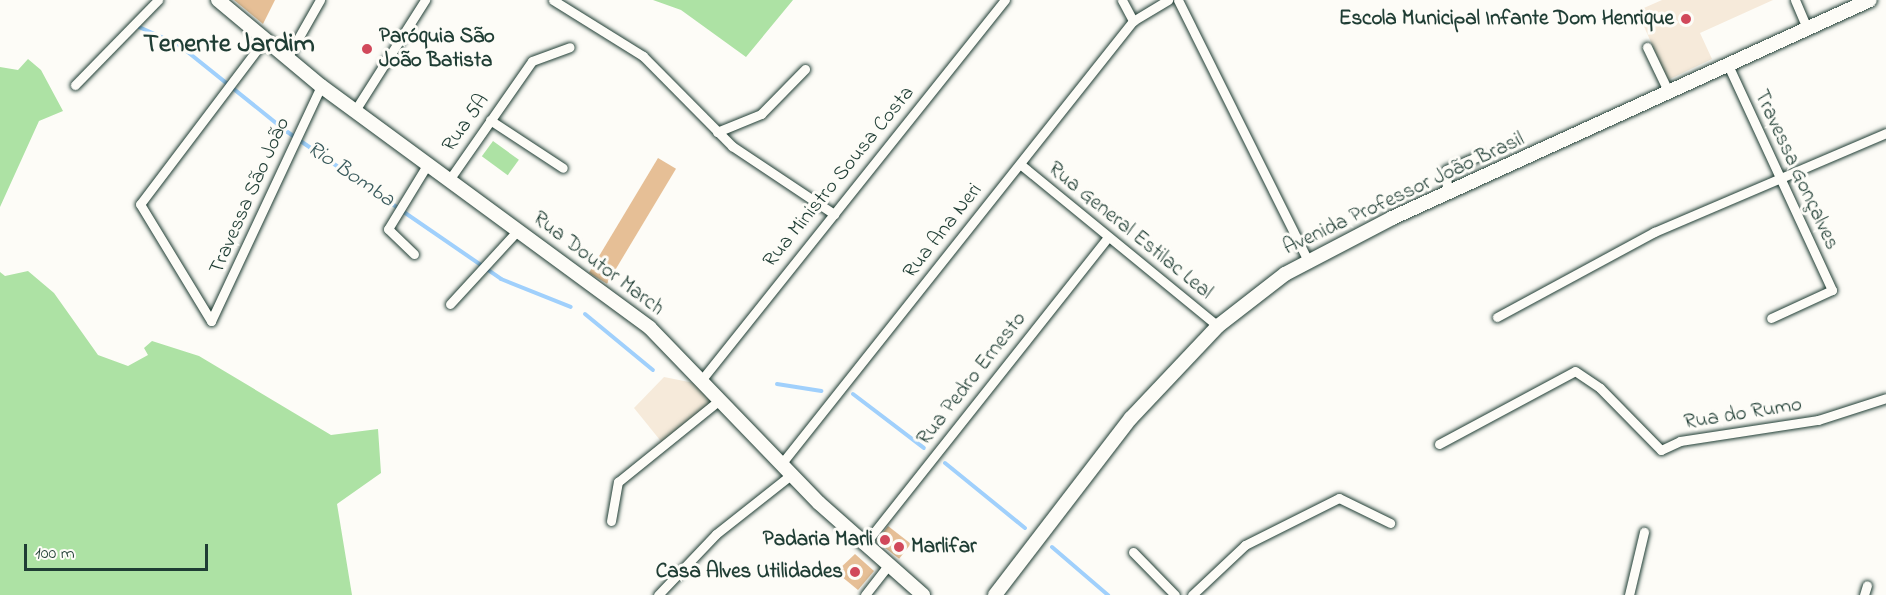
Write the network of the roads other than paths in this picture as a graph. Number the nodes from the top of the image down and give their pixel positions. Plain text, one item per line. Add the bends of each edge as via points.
1 (158, 0) edge
2 (218, 0) edge
3 (320, 0) edge
4 (425, 0) edge
5 (553, 0) edge
6 (1005, 0) edge
7 (1122, 0) edge
8 (1168, 0) edge
9 (1178, 0) edge
10 (1795, 0) edge
11 (1870, 0) edge
12 (1133, 21) junction
13 (1808, 28) junction
14 (265, 39) junction
15 (570, 47) dead end
16 (1647, 47) dead end
17 (287, 58) junction
18 (1728, 65) junction
19 (805, 69) dead end
20 (75, 85) dead end
21 (321, 86) junction
22 (1669, 93) junction
23 (354, 112) junction
24 (490, 120) junction
25 (717, 132) junction
26 (1886, 133) edge
27 (1480, 155) dead end
28 (1020, 164) junction
29 (428, 165) junction
30 (563, 168) dead end
31 (449, 180) junction
32 (1779, 180) junction
33 (1447, 194) junction
34 (834, 214) junction
35 (518, 230) junction
36 (1108, 237) junction
37 (414, 254) dead end
38 (1307, 259) junction
39 (450, 304) dead end
40 (1497, 317) dead end
41 (1772, 318) dead end
42 (1218, 326) junction
43 (703, 378) junction
44 (1886, 398) edge
45 (721, 399) junction
46 (1439, 444) dead end
47 (782, 463) junction
48 (792, 474) junction
49 (611, 521) dead end
50 (1390, 523) dead end
51 (1644, 532) dead end
52 (864, 544) junction
53 (1133, 552) dead end
54 (887, 567) junction
55 (1867, 585) dead end
56 (658, 595) edge
57 (865, 595) edge
58 (923, 595) edge
59 (995, 595) edge
60 (1175, 595) edge
61 (1192, 595) edge
62 (1629, 595) edge
63 (1864, 595) edge

1 - 20 street
2 - 14 main road, Rua Doutor March
3 - 17 street
4 - 23 street
5 - 25 street via 643,56
6 - 34 street, Rua Ministro Sousa Costa
7 - 12 street
8 - 12 street, Rua Ana Neri
9 - 38 street
10 - 13 street
11 - 13 main road, Avenida Professor João Brasil
12 - 28 street, Rua Ana Neri
13 - 18 main road, Avenida Professor João Brasil
14 - 17 main road, Rua Doutor March
14 - 21 street, Travessa São João via 140,204 211,321
15 - 24 street, Rua 5A via 532,61
16 - 22 street
17 - 21 main road, Rua Doutor March
18 - 22 main road, Avenida Professor João Brasil
18 - 32 street, Travessa Gonçalves
19 - 25 street via 761,114
21 - 23 main road, Rua Doutor March
22 - 33 main road, Avenida Professor João Brasil
23 - 29 main road, Rua Doutor March
24 - 30 street
24 - 31 street, Rua 5A
25 - 34 street
26 - 32 street
27 - 33 street via 1446,170
28 - 36 street, Rua General Estilac Leal
28 - 47 street, Rua Ana Neri
29 - 31 main road, Rua Doutor March
29 - 37 street via 388,229
31 - 35 main road, Rua Doutor March
32 - 40 street via 1654,232
32 - 41 street, Travessa Gonçalves via 1832,290
33 - 38 main road, Avenida Professor João Brasil
34 - 43 street, Rua Ministro Sousa Costa
35 - 39 street
35 - 43 main road, Rua Doutor March via 623,306
36 - 42 street, Rua General Estilac Leal
36 - 52 street, Rua Pedro Ernesto
38 - 42 main road, Avenida Professor João Brasil
42 - 59 main road, Avenida Professor João Brasil via 1131,418
43 - 45 main road, Rua Doutor March
44 - 46 street, Rua do Rumo via 1818,420 1680,441 1660,450 1600,388 1575,371
45 - 47 main road, Rua Doutor March
45 - 49 street via 618,482
47 - 48 main road, Rua Doutor March
48 - 52 main road, Rua Doutor March
48 - 56 street via 716,534
50 - 61 street via 1339,498 1245,545
51 - 62 street
52 - 54 main road, Rua Doutor March
53 - 60 street
54 - 57 street
54 - 58 main road, Rua Doutor March
55 - 63 street

